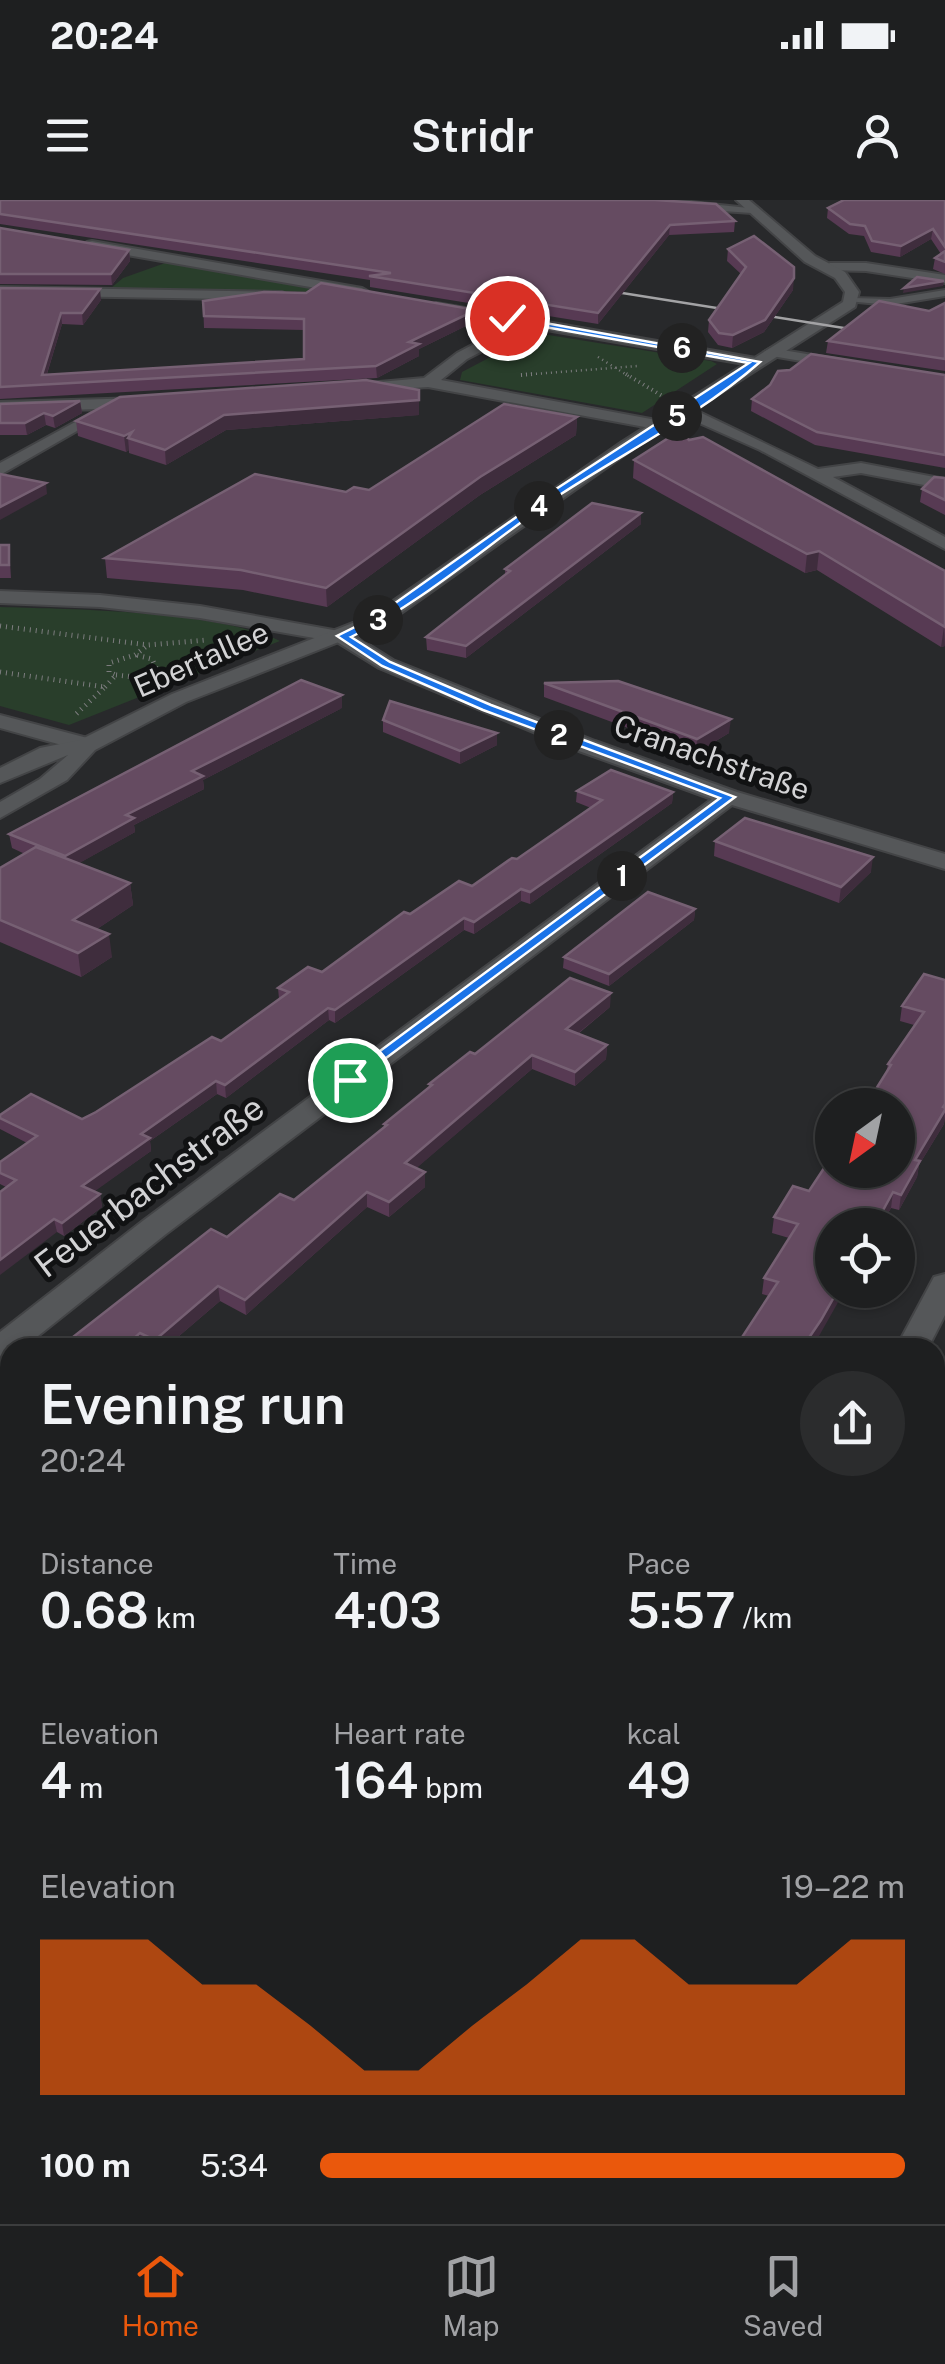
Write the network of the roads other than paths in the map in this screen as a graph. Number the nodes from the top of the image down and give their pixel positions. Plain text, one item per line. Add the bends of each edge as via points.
1 (618, 200) edge
2 (752, 203) edge
3 (73, 242) edge
4 (164, 258) junction
5 (830, 267) junction
6 (136, 268) dead end
7 (111, 280) edge
8 (945, 280) edge
9 (0, 291) edge
10 (92, 292) junction
11 (945, 293) edge
12 (852, 301) junction
13 (876, 302) junction
14 (414, 303) edge
15 (900, 312) edge
16 (528, 322) junction
17 (771, 352) junction
18 (756, 362) junction
19 (859, 367) edge
20 (428, 382) junction
21 (334, 390) edge
22 (154, 402) edge
23 (116, 404) junction
24 (0, 407) edge
25 (685, 410) junction
26 (660, 426) junction
27 (0, 470) edge
28 (815, 474) junction
29 (945, 484) edge
30 (945, 544) edge
31 (0, 598) edge
32 (343, 636) junction
33 (0, 720) edge
34 (88, 745) junction
35 (0, 776) edge
36 (729, 797) junction
37 (0, 812) edge
38 (945, 862) edge
39 (945, 1284) edge
40 (14, 1338) edge
41 (917, 1338) edge

1 - 2 street
2 - 5 street via 810,259
3 - 4 street
4 - 6 street
4 - 10 street via 378,297
5 - 8 street
5 - 12 street via 848,284
7 - 10 street
9 - 10 street
11 - 13 lane
12 - 13 lane
12 - 17 street, Ebertallee
13 - 15 lane
14 - 16 street
16 - 18 street
16 - 20 street
17 - 18 street, Ebertallee
17 - 19 street
18 - 25 street, Ebertallee
20 - 21 street
20 - 26 street
22 - 23 street
23 - 24 street
23 - 27 street
25 - 26 street, Ebertallee
25 - 28 street
26 - 32 street, Ebertallee via 380,618
28 - 29 street via 862,468
28 - 30 street
31 - 32 street, Cranachstraße via 200,612
32 - 34 street, Ebertallee via 227,678
32 - 36 street, Cranachstraße via 386,664 487,708
33 - 34 street
34 - 35 street, Ebertallee via 48,753
34 - 37 street, Ebertallee via 78,762
36 - 38 street, Cranachstraße
36 - 40 street, Feuerbachstraße
39 - 41 street

